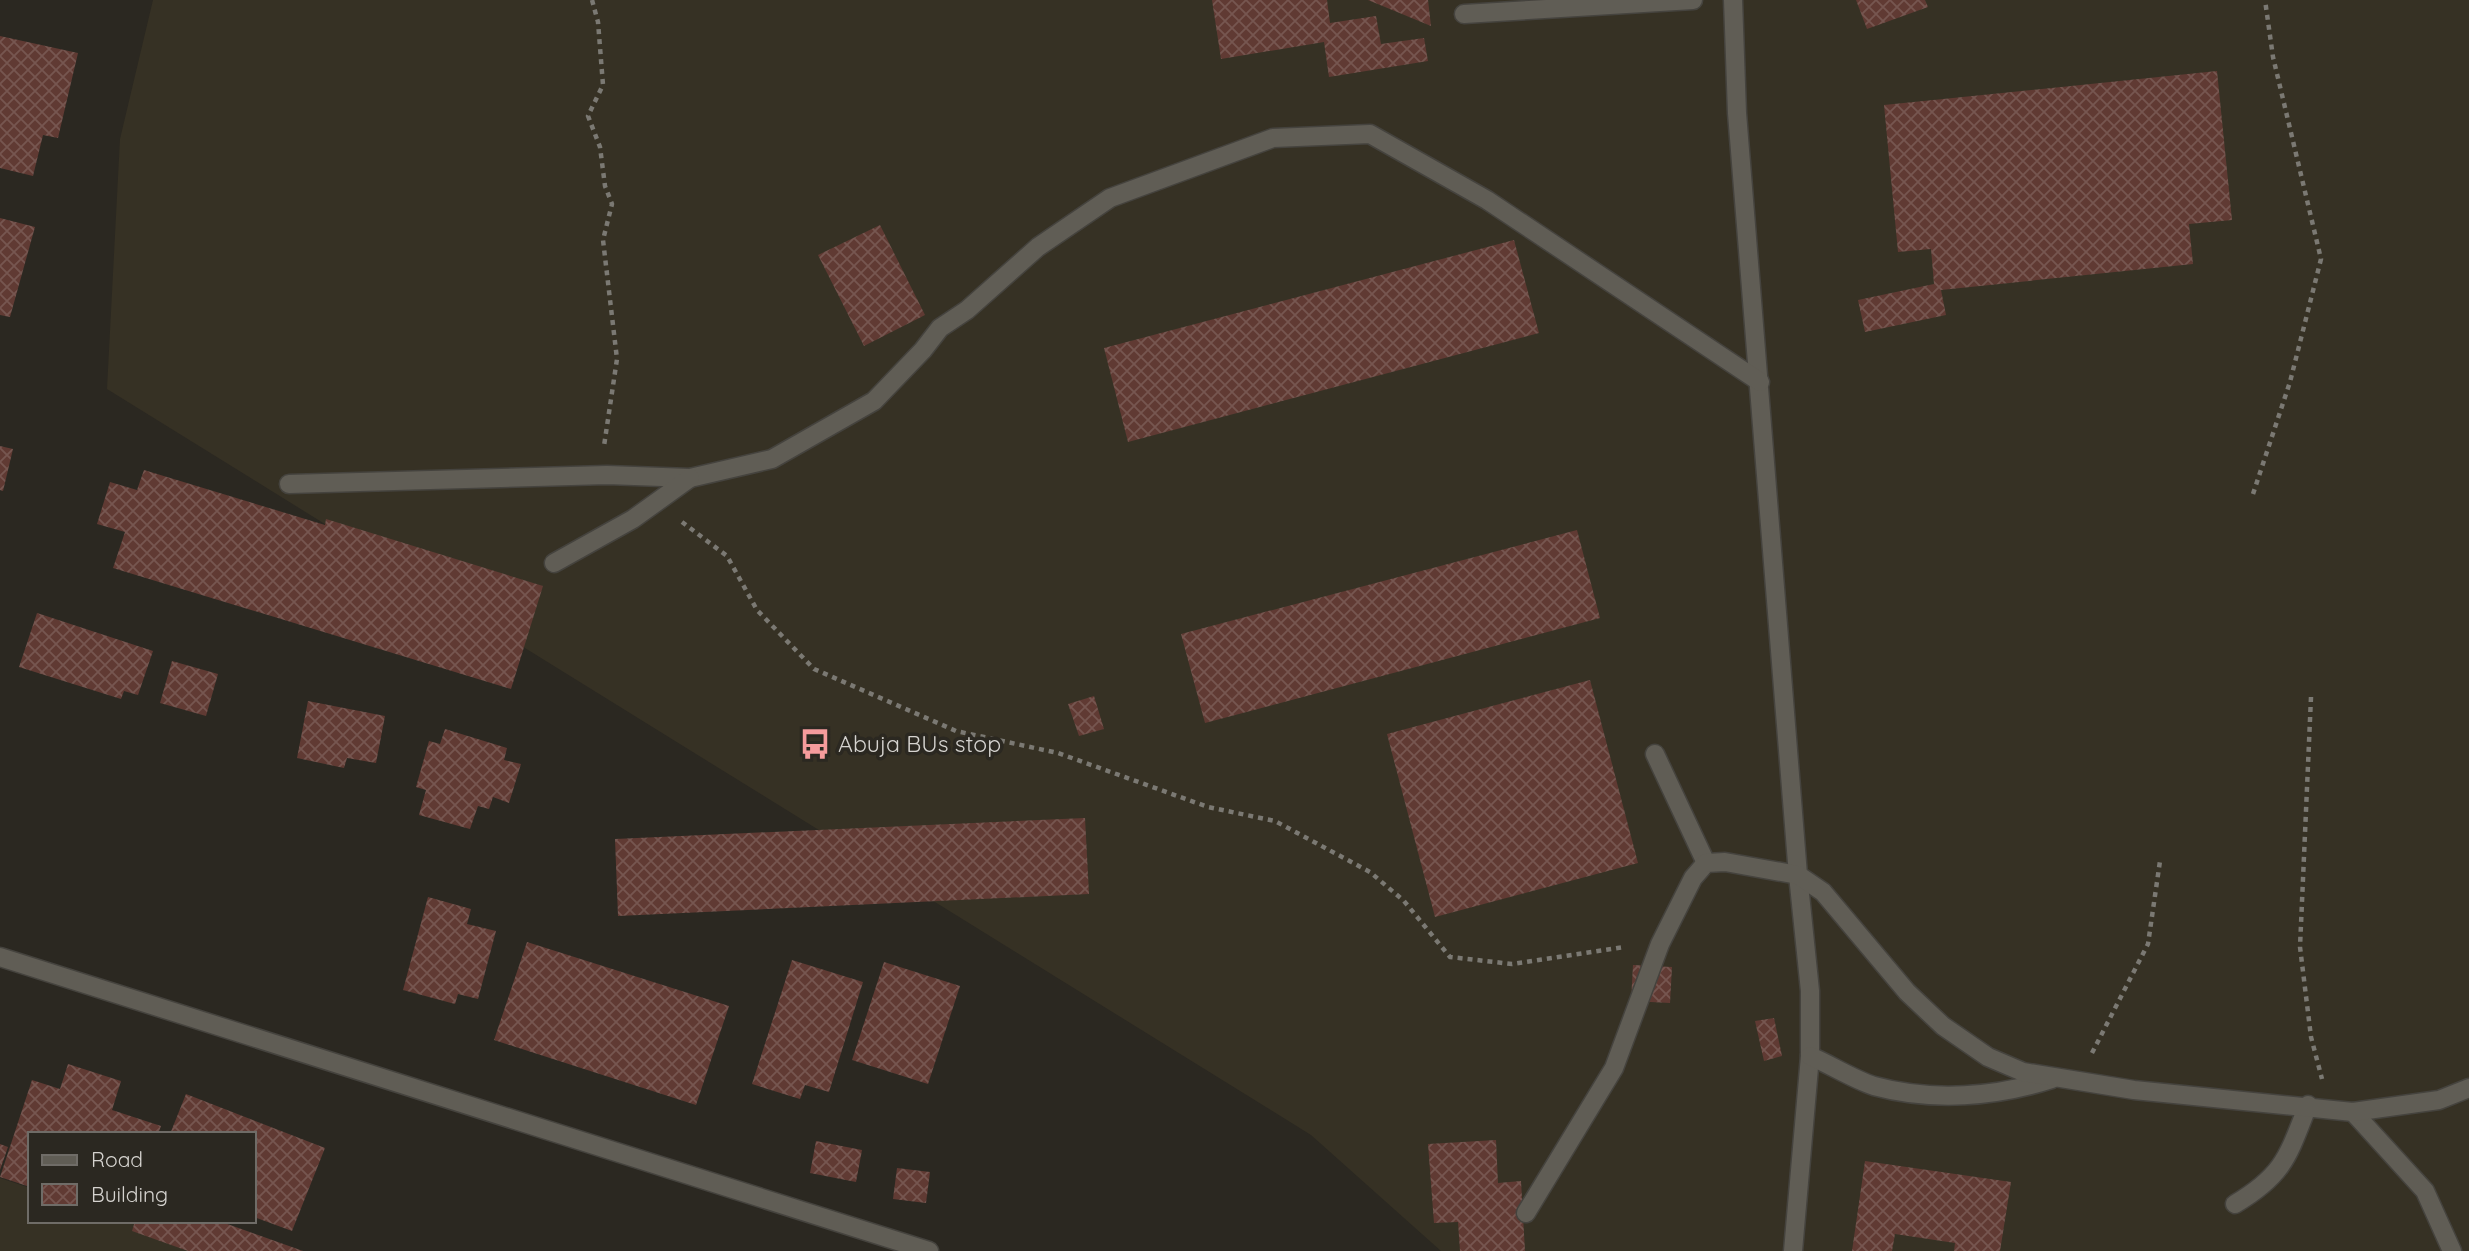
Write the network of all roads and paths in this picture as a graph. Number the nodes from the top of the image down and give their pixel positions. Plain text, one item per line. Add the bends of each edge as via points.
1 (592, 0) edge
2 (1693, 0) edge
3 (1733, 0) edge
4 (2265, 0) edge
5 (1464, 14) dead end
6 (1760, 382) junction
7 (607, 475) junction
8 (690, 478) junction
9 (289, 484) dead end
10 (2253, 494) dead end
11 (656, 503) junction
12 (554, 563) dead end
13 (2311, 696) dead end
14 (1655, 754) dead end
15 (2160, 861) dead end
16 (1706, 863) junction
17 (1798, 875) junction
18 (1660, 944) junction
19 (0, 957) edge
20 (1810, 1056) junction
21 (2054, 1078) junction
22 (2077, 1082) junction
23 (2469, 1088) edge
24 (2308, 1105) junction
25 (2329, 1107) junction
26 (2353, 1112) junction
27 (2235, 1204) dead end
28 (1526, 1213) dead end
29 (929, 1251) edge
30 (1793, 1251) edge
31 (2452, 1251) edge

1 - 7 path via 603,85 587,116 600,146 612,204 603,240 617,359 603,437
2 - 5 street
3 - 6 street via 1737,113
4 - 10 path via 2273,57 2321,259 2290,382
6 - 8 street via 1487,200 1370,134 1273,138 1110,198 1038,247 940,328 874,401 772,459
6 - 17 street
7 - 8 street
7 - 9 street
8 - 11 street
11 - 12 street
11 - 18 path via 727,556 757,610 814,670 956,731 1058,752 1208,807 1275,821 1370,872 1404,901 1450,957 1512,964
13 - 25 path via 2300,947 2311,1037
14 - 16 street
15 - 22 path via 2148,944
16 - 17 street
16 - 18 street via 1693,878
17 - 20 street via 1810,991
17 - 21 street via 1823,892 1906,992 1943,1026 1988,1057 2023,1072
18 - 28 street via 1614,1068
19 - 29 street
20 - 21 street via 1873,1085 1931,1095 2018,1090
20 - 30 street
21 - 22 street
22 - 24 street
23 - 26 street via 2439,1100
24 - 25 street
24 - 27 street via 2288,1156 2266,1186
25 - 26 street
26 - 31 street via 2425,1191

